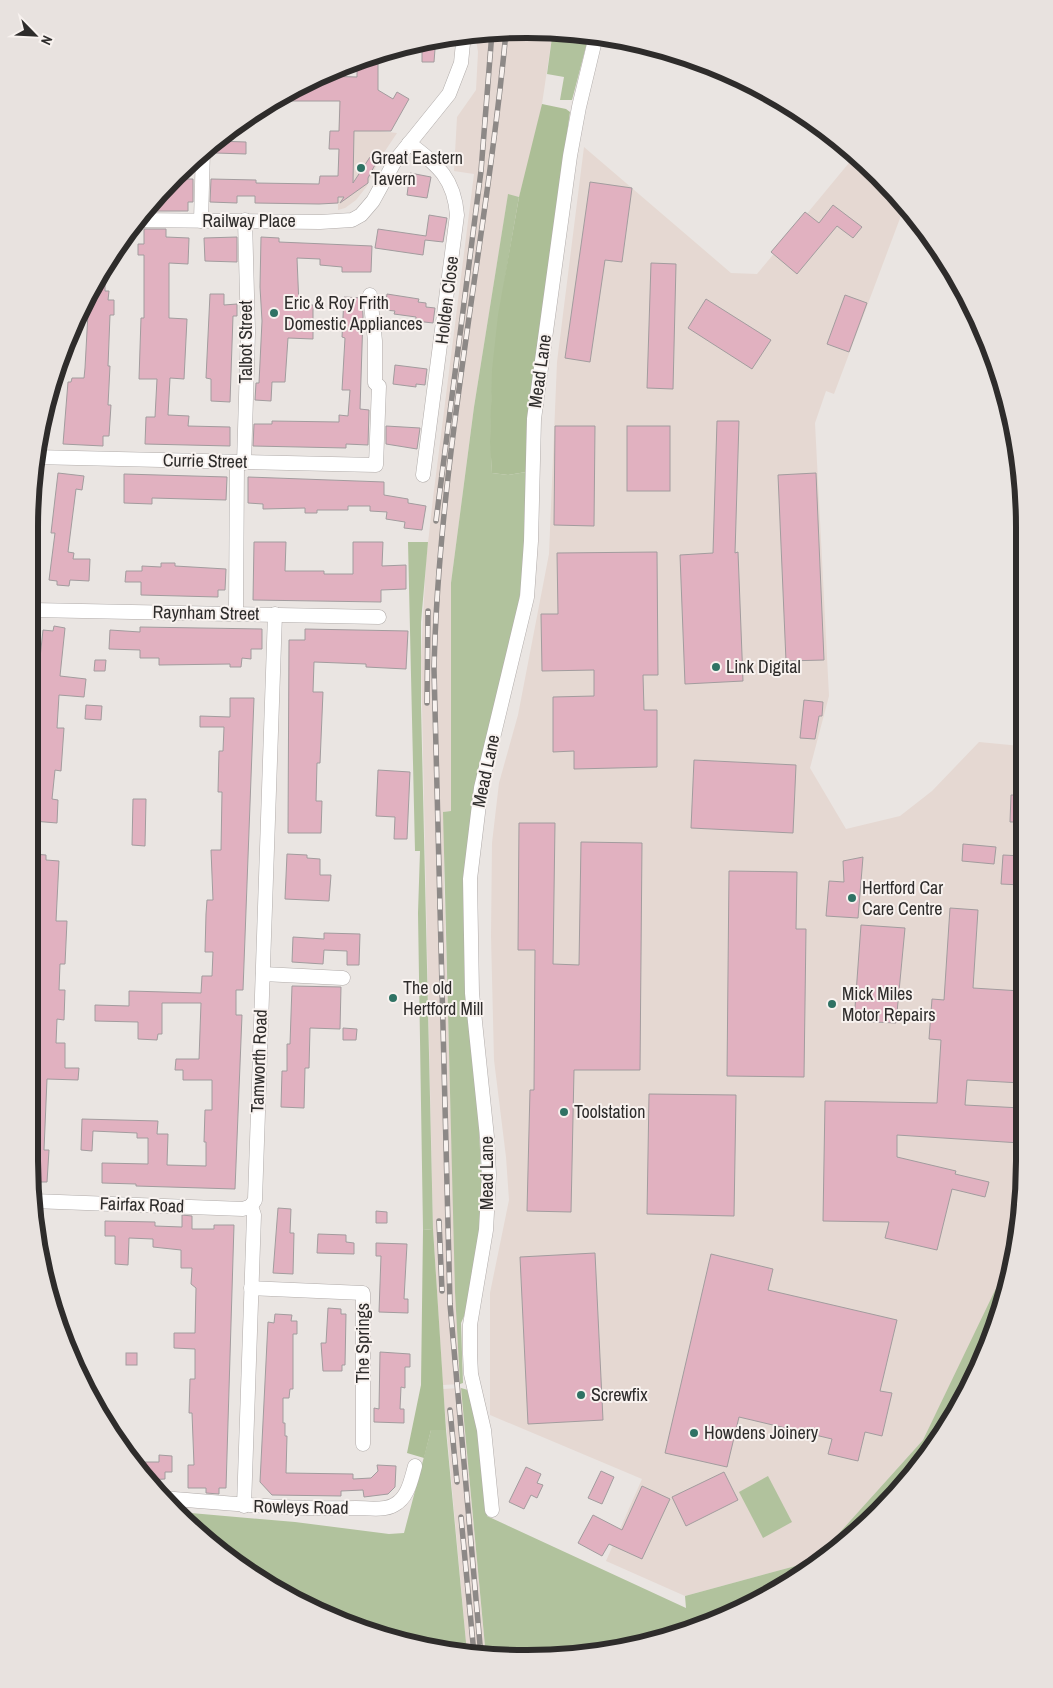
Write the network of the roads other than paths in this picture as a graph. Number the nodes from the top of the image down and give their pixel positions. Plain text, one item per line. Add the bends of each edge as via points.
1 (463, 42) edge
2 (594, 43) edge
3 (409, 143) junction
4 (204, 159) edge
5 (146, 220) edge
6 (245, 220) junction
7 (202, 221) junction
8 (370, 295) dead end
9 (43, 457) edge
10 (241, 462) junction
11 (423, 475) dead end
12 (38, 610) edge
13 (236, 614) junction
14 (275, 614) junction
15 (380, 617) dead end
16 (263, 974) junction
17 (343, 978) dead end
18 (40, 1201) edge
19 (251, 1206) junction
20 (251, 1288) junction
21 (363, 1444) dead end
22 (415, 1466) dead end
23 (173, 1499) edge
24 (244, 1506) junction
25 (492, 1510) dead end

1 - 3 street via 461,63 449,94
2 - 25 street, Mead Lane via 570,156 534,419 527,597 481,788 470,880 472,993 489,1175 486,1230 470,1325 470,1354 471,1374 484,1430
3 - 6 street, Railway Place via 394,161 373,201 352,220
3 - 11 street, Holden Close via 436,164 449,180 456,197 457,215
4 - 7 street
5 - 7 street, Railway Place
6 - 7 street, Railway Place
6 - 10 street, Talbot Street via 248,332
8 - 10 street, Currie Street via 375,383 379,386 376,465
9 - 10 street, Currie Street
10 - 13 street, Talbot Street
12 - 13 street, Raynham Street
13 - 14 street, Raynham Street
14 - 15 street, Raynham Street
14 - 16 street, Tamworth Road
16 - 17 street
16 - 19 street, Tamworth Road via 255,1200
18 - 19 street, Fairfax Road via 242,1209
19 - 20 street, Tamworth Road via 254,1215
20 - 21 street, The Springs via 363,1293
20 - 24 street, Tamworth Road
22 - 24 street, Rowleys Road via 407,1491 393,1506 333,1509
23 - 24 street, Rowleys Road

